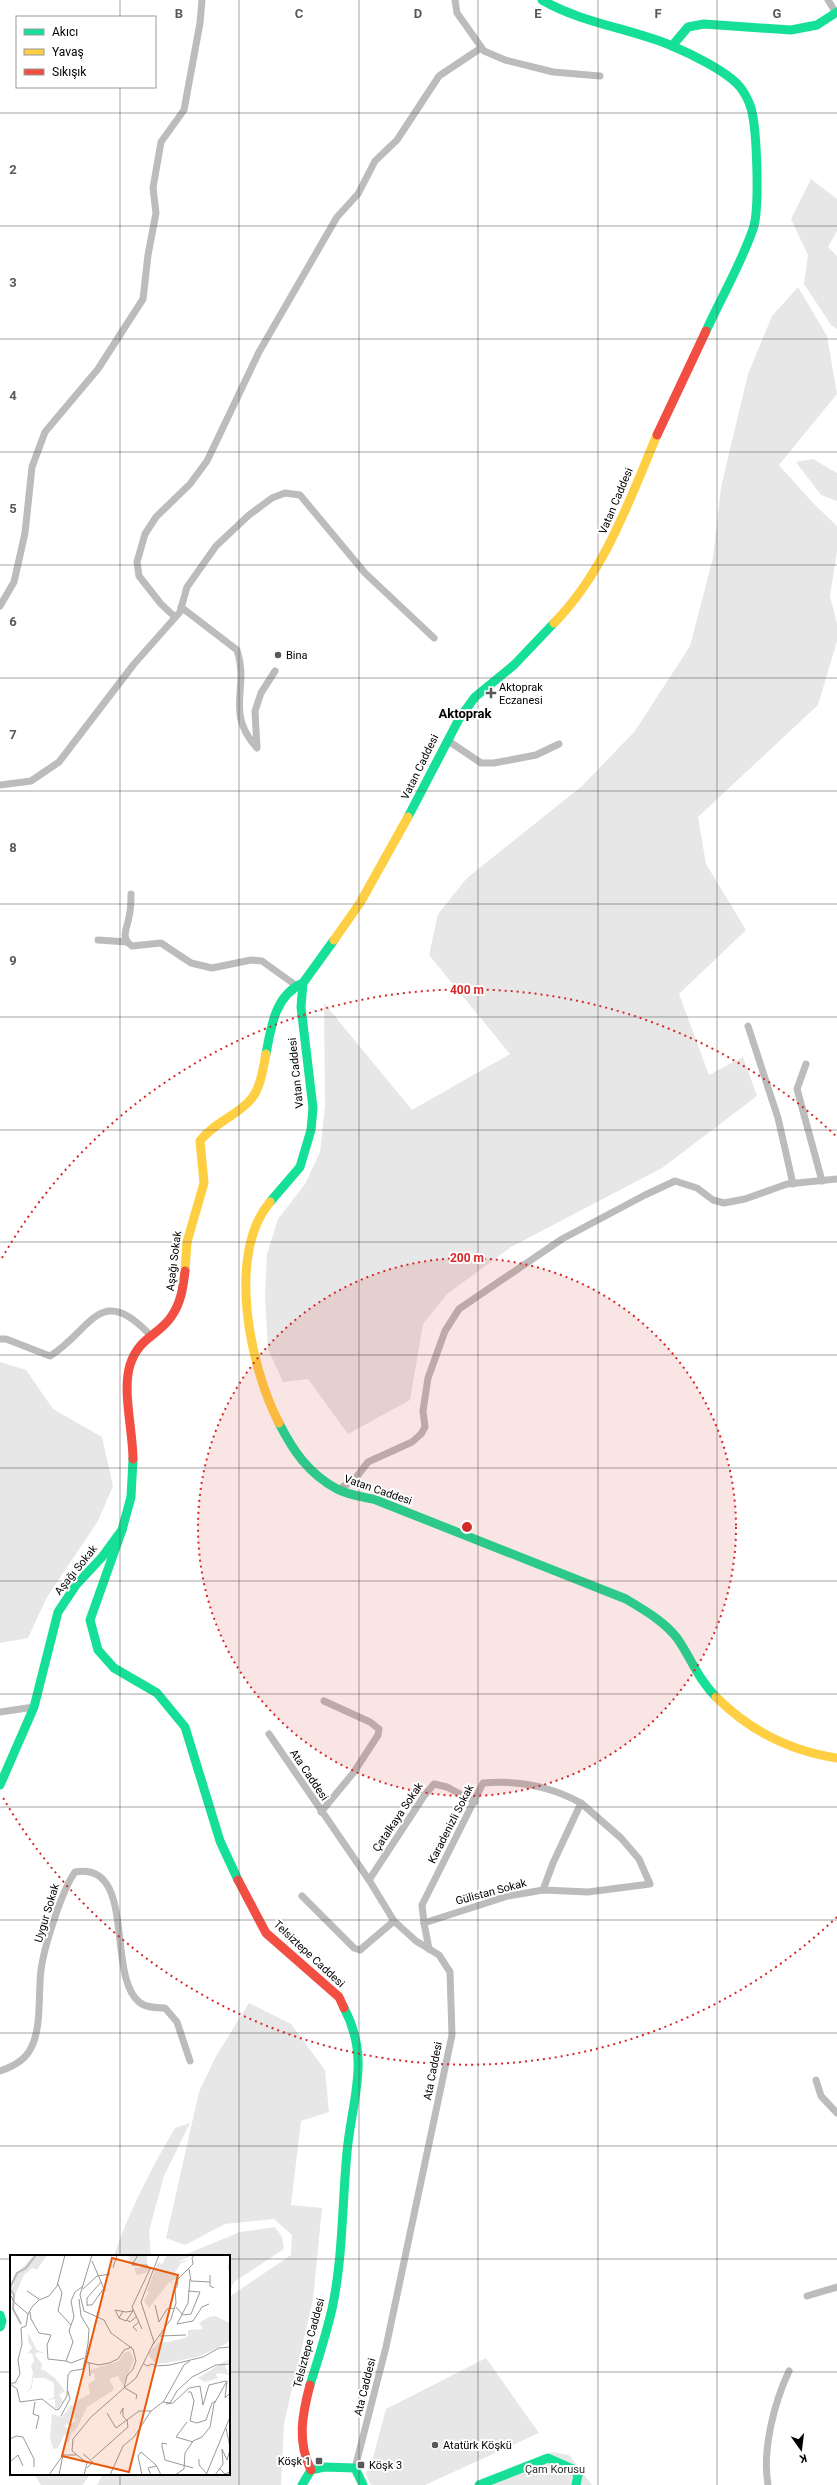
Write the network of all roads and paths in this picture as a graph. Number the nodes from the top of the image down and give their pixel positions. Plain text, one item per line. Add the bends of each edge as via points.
1 (202, 0) edge
2 (455, 0) edge
3 (542, 0) edge
4 (828, 0) edge
5 (836, 12) edge
6 (672, 46) junction
7 (481, 48) junction
8 (600, 76) dead end
9 (0, 606) edge
10 (181, 607) junction
11 (175, 617) junction
12 (434, 638) dead end
13 (275, 671) dead end
14 (447, 740) junction
15 (559, 744) dead end
16 (0, 785) edge
17 (131, 894) dead end
18 (98, 940) dead end
19 (127, 942) junction
20 (298, 984) junction
21 (748, 1026) dead end
22 (806, 1064) dead end
23 (837, 1179) edge
24 (822, 1181) junction
25 (793, 1184) junction
26 (150, 1335) junction
27 (0, 1339) edge
28 (338, 1490) junction
29 (122, 1530) junction
30 (324, 1701) dead end
31 (34, 1707) junction
32 (0, 1712) edge
33 (269, 1734) dead end
34 (837, 1758) edge
35 (0, 1786) edge
36 (475, 1802) junction
37 (581, 1803) junction
38 (321, 1812) junction
39 (370, 1880) junction
40 (543, 1890) junction
41 (302, 1896) dead end
42 (394, 1921) junction
43 (424, 1923) junction
44 (429, 1949) junction
45 (190, 2061) dead end
46 (0, 2071) edge
47 (816, 2080) dead end
48 (836, 2111) edge
49 (837, 2287) edge
50 (807, 2296) dead end
51 (0, 2315) edge
52 (0, 2327) edge
53 (789, 2371) dead end
54 (355, 2468) junction
55 (311, 2470) junction
56 (302, 2485) edge
57 (363, 2485) edge
58 (479, 2485) edge
59 (576, 2485) edge
60 (768, 2485) edge

1 - 9 street via 184,110 160,142 153,188 156,214 148,255 144,299 98,369 45,432 32,467 25,533 14,582
2 - 7 street via 457,13
3 - 6 street via 585,20 636,32
4 - 5 street
5 - 6 street via 817,25 791,30 698,25 688,27
6 - 14 street, Vatan Caddesi via 726,75 740,87 748,100 756,150 754,228 662,424 610,546 573,604 514,664 476,697
7 - 8 street via 505,60 553,72
7 - 11 street via 439,76 397,140 375,161 358,194 336,217 259,352 207,461 190,484 156,517 145,534 137,562 140,576 161,604
10 - 11 street
10 - 12 street via 188,587 216,546 249,514 272,498 285,493 300,495 365,572
10 - 13 street via 237,650 242,674 238,697 239,717 247,737 257,748 255,711 261,693
11 - 16 street via 134,664 59,762 31,781
14 - 15 street via 481,763 536,755
14 - 20 street, Vatan Caddesi via 410,814 360,903
17 - 19 street via 130,916 124,934
18 - 19 street
19 - 20 street via 132,946 161,943 191,963 212,968 251,960 262,961
20 - 26 street, Aşağı Sokak via 286,993 270,1028 257,1089 247,1106 206,1130 200,1141 204,1184 187,1242 183,1294 171,1318
20 - 28 street, Vatan Caddesi via 313,1108 300,1167 260,1214 252,1233 247,1299 250,1338 257,1370 272,1409 292,1448 310,1470
21 - 25 street via 778,1118
22 - 24 street via 797,1089
23 - 24 street
24 - 25 street
25 - 28 street via 724,1203 713,1200 697,1188 676,1181 562,1239 504,1277 459,1309 445,1331 428,1378 423,1411 425,1427 421,1434 412,1442 368,1462 355,1479
26 - 27 street via 135,1318 123,1311 115,1311 94,1317 50,1356
26 - 29 street, Aşağı Sokak via 141,1343 130,1365 128,1393 133,1463 131,1497
28 - 34 street, Vatan Caddesi via 376,1500 582,1584 626,1599 663,1623 674,1634 698,1677 746,1725 797,1750
29 - 31 street, Aşağı Sokak via 103,1556 76,1585 58,1612
29 - 55 street, Telsiztepe Caddesi via 90,1620 98,1650 114,1668 157,1693 185,1727 220,1841 245,1895 266,1933 339,1997 353,2024 359,2049 358,2089 347,2151 341,2247 332,2309 304,2408 301,2442
30 - 38 street via 370,1722 379,1729 378,1735 354,1772
31 - 32 street
31 - 35 street, Aşağı Sokak
33 - 38 street, Ata Caddesi
36 - 37 street, Karadenizli Sokak via 483,1783 502,1782 538,1786 564,1794
36 - 39 street, Çatalkaya Sokak via 447,1787 434,1784
36 - 43 street, Karadenizli Sokak via 422,1905
37 - 40 street
37 - 40 street, Gülistan Sokak via 621,1838 635,1854 650,1884 588,1892
38 - 39 street, Ata Caddesi
39 - 42 street, Ata Caddesi
40 - 43 street, Gülistan Sokak via 508,1896
41 - 42 street via 354,1948 360,1950
42 - 44 street, Ata Caddesi
43 - 44 street
44 - 54 street, Ata Caddesi via 439,1955 450,1972 452,2035 386,2347
45 - 46 street, Uygur Sokak via 176,2022 166,2008 154,2008 139,2002 127,1982 112,1895 104,1878 88,1870 75,1872 64,1891 41,1970 40,1996 31,2048 23,2059
47 - 48 street via 821,2096
49 - 50 street
51 - 52 street
53 - 60 street via 777,2397 769,2438
54 - 55 street via 324,2467
54 - 57 street
55 - 56 street
58 - 59 street via 548,2458 573,2469 578,2475

